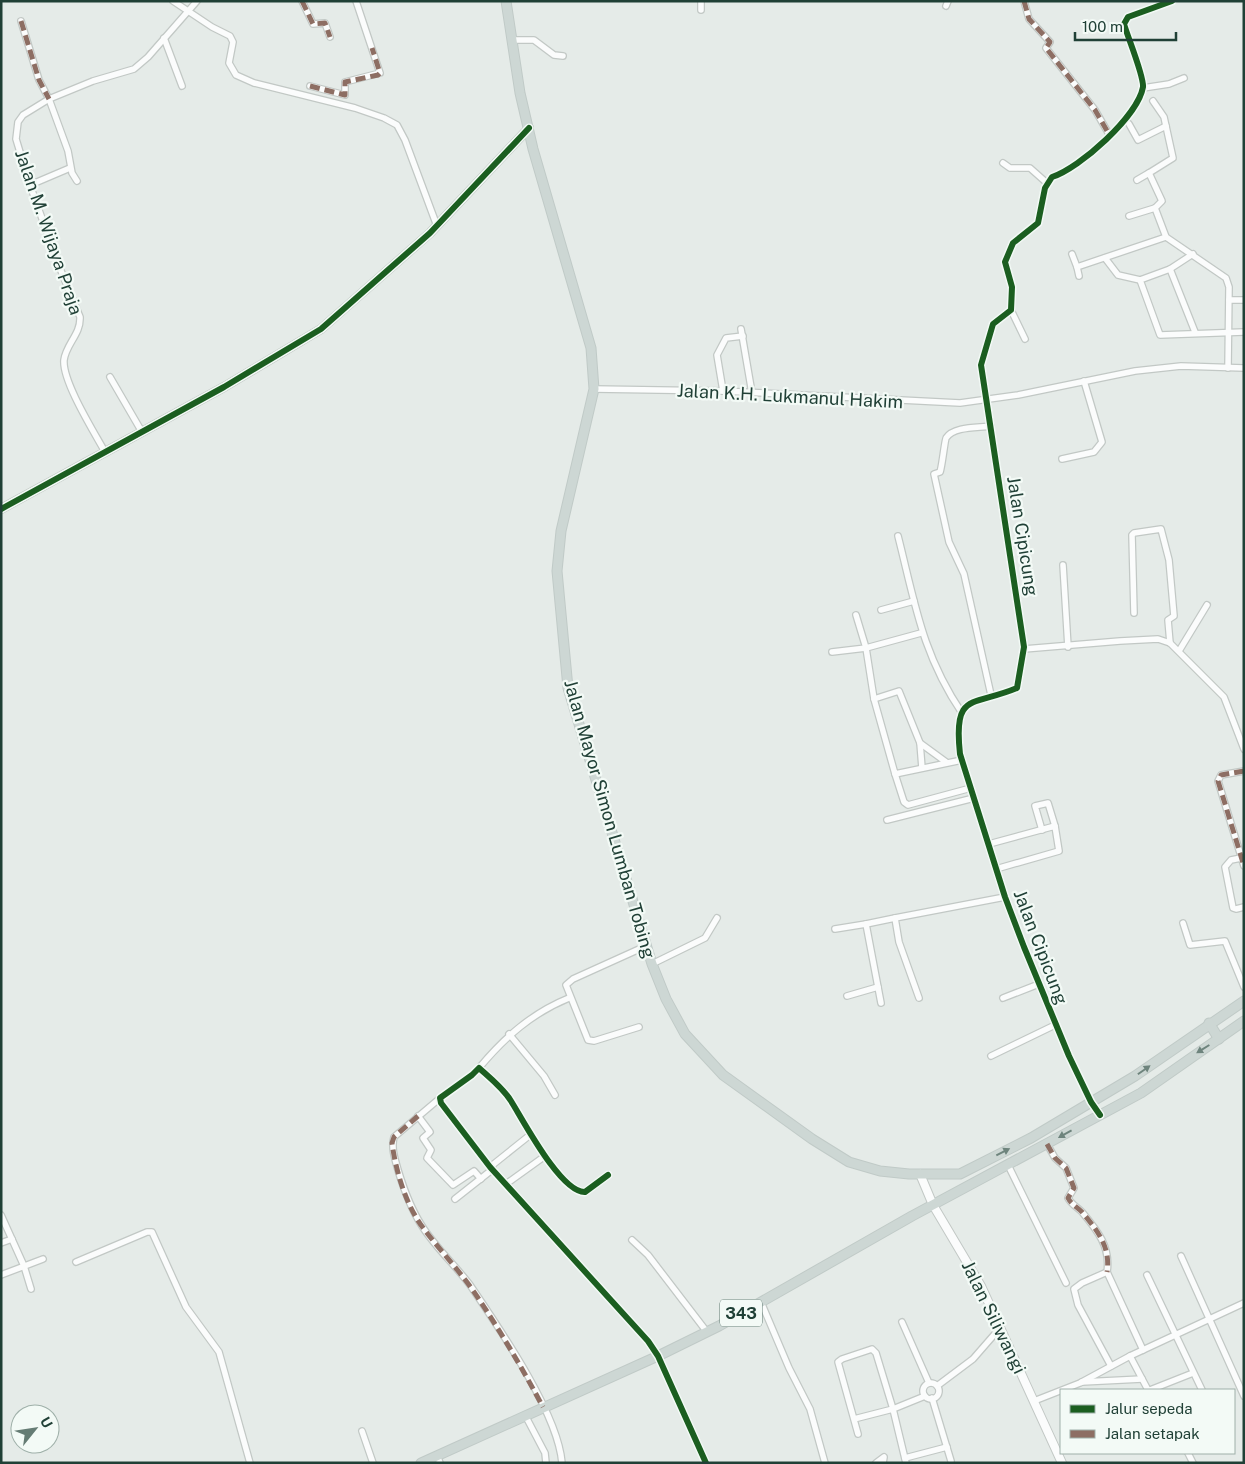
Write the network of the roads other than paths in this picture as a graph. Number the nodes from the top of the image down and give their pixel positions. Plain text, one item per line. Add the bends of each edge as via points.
1 (173, 1) edge
2 (197, 1) edge
3 (302, 1) edge
4 (356, 1) edge
5 (506, 1) edge
6 (701, 1) edge
7 (1024, 1) edge
8 (1172, 1) edge
9 (189, 9) junction
10 (701, 10) dead end
11 (21, 21) dead end
12 (330, 37) dead end
13 (164, 38) junction
14 (512, 40) junction
15 (563, 56) dead end
16 (1184, 78) dead end
17 (182, 86) dead end
18 (310, 86) dead end
19 (1141, 90) junction
20 (319, 93) junction
21 (49, 99) junction
22 (1153, 101) dead end
23 (1130, 124) dead end
24 (1166, 126) junction
25 (529, 128) junction
26 (1110, 136) junction
27 (1003, 163) dead end
28 (70, 168) junction
29 (1149, 173) junction
30 (1137, 180) dead end
31 (77, 181) dead end
32 (1048, 184) junction
33 (30, 185) junction
34 (1155, 208) junction
35 (1130, 216) dead end
36 (437, 226) junction
37 (1166, 237) junction
38 (1072, 254) dead end
39 (1193, 254) junction
40 (1105, 258) junction
41 (1077, 267) junction
42 (1170, 269) junction
43 (1079, 276) dead end
44 (1140, 280) junction
45 (1229, 300) junction
46 (1244, 300) edge
47 (1011, 310) junction
48 (741, 329) dead end
49 (1195, 332) junction
50 (1244, 332) edge
51 (1228, 333) junction
52 (743, 336) junction
53 (1024, 339) dead end
54 (1228, 368) junction
55 (1243, 368) edge
56 (110, 377) dead end
57 (1084, 381) junction
58 (594, 389) junction
59 (723, 391) junction
60 (752, 393) junction
61 (985, 400) junction
62 (991, 426) junction
63 (142, 432) junction
64 (105, 452) junction
65 (1062, 459) dead end
66 (1, 509) edge
67 (898, 536) dead end
68 (1063, 565) dead end
69 (914, 601) junction
70 (1207, 605) dead end
71 (881, 610) dead end
72 (1134, 613) dead end
73 (856, 615) dead end
74 (921, 633) junction
75 (1170, 643) junction
76 (1068, 647) junction
77 (866, 648) junction
78 (1024, 649) junction
79 (1178, 651) junction
80 (832, 652) dead end
81 (991, 695) junction
82 (874, 699) junction
83 (962, 713) junction
84 (920, 743) junction
85 (1244, 749) edge
86 (962, 760) junction
87 (946, 762) junction
88 (922, 768) junction
89 (1244, 771) edge
90 (895, 774) junction
91 (971, 788) junction
92 (974, 798) junction
93 (887, 820) dead end
94 (1055, 826) junction
95 (1042, 830) junction
96 (989, 844) junction
97 (1241, 858) junction
98 (1244, 866) edge
99 (996, 869) junction
100 (1005, 897) junction
101 (1244, 907) edge
102 (717, 918) dead end
103 (895, 918) junction
104 (1182, 923) dead end
105 (866, 924) junction
106 (835, 929) dead end
107 (646, 946) junction
108 (652, 964) junction
109 (1039, 984) junction
110 (878, 987) junction
111 (1244, 987) edge
112 (846, 996) dead end
113 (569, 998) junction
114 (919, 998) dead end
115 (1003, 998) dead end
116 (1244, 1001) edge
117 (881, 1004) dead end
118 (1244, 1021) edge
119 (1209, 1023) junction
120 (1055, 1025) junction
121 (639, 1027) dead end
122 (510, 1034) junction
123 (1220, 1039) junction
124 (991, 1056) dead end
125 (479, 1068) junction
126 (555, 1095) dead end
127 (440, 1099) junction
128 (1091, 1102) junction
129 (1100, 1115) junction
130 (418, 1116) junction
131 (530, 1135) junction
132 (1047, 1144) junction
133 (546, 1156) junction
134 (1008, 1165) junction
135 (492, 1168) junction
136 (920, 1174) junction
137 (960, 1174) junction
138 (608, 1175) dead end
139 (481, 1179) junction
140 (506, 1184) junction
141 (967, 1188) junction
142 (455, 1199) dead end
143 (934, 1205) junction
144 (1, 1215) edge
145 (12, 1239) junction
146 (632, 1240) dead end
147 (1, 1243) edge
148 (1181, 1256) dead end
149 (42, 1259) dead end
150 (76, 1262) dead end
151 (24, 1266) junction
152 (1107, 1272) junction
153 (1, 1275) edge
154 (1147, 1275) dead end
155 (1066, 1283) dead end
156 (31, 1289) dead end
157 (761, 1302) junction
158 (1242, 1304) edge
159 (1244, 1312) edge
160 (1210, 1318) junction
161 (902, 1322) dead end
162 (1000, 1328) junction
163 (707, 1332) junction
164 (1175, 1335) junction
165 (1143, 1350) junction
166 (658, 1356) junction
167 (1130, 1356) junction
168 (1112, 1366) junction
169 (1193, 1373) junction
170 (1142, 1380) junction
171 (1080, 1382) junction
172 (929, 1383) junction
173 (937, 1386) junction
174 (1063, 1389) edge
175 (1148, 1389) edge
176 (1152, 1389) edge
177 (1201, 1389) edge
178 (1060, 1390) edge
179 (925, 1396) junction
180 (1244, 1396) edge
181 (932, 1398) junction
182 (1034, 1401) junction
183 (542, 1407) junction
184 (892, 1409) junction
185 (526, 1415) junction
186 (854, 1419) junction
187 (362, 1431) dead end
188 (858, 1434) dead end
189 (948, 1447) junction
190 (438, 1459) edge
191 (905, 1460) edge
192 (952, 1461) dead end
193 (250, 1463) edge
194 (373, 1463) edge
195 (421, 1463) edge
196 (546, 1463) edge
197 (562, 1463) edge
198 (706, 1463) edge
199 (825, 1463) edge
200 (876, 1463) edge
201 (883, 1463) edge
202 (1062, 1463) edge

1 - 9 street
2 - 9 street, Jalan M. Wijaya Praja
3 - 12 street via 314,25 325,23
4 - 20 street via 380,73 345,82 345,94
5 - 14 main road, Jalan Mayor Simon Lumban Tobing
6 - 10 street
7 - 26 street via 1029,18 1050,42 1046,48 1095,110
8 - 19 street via 1128,17 1124,24 1142,74
9 - 13 street, Jalan M. Wijaya Praja
9 - 20 street via 230,36 233,42 229,63 236,75 254,83
11 - 21 street via 39,80
13 - 17 street
13 - 21 street, Jalan M. Wijaya Praja via 134,69
14 - 15 street via 534,40 554,55
14 - 25 main road, Jalan Mayor Simon Lumban Tobing
16 - 19 street
18 - 20 street
19 - 26 street
20 - 36 street via 397,125
21 - 28 street via 68,151
21 - 33 street, Jalan M. Wijaya Praja via 23,114 18,122 16,139
22 - 24 street via 1162,112
23 - 24 street via 1138,140
24 - 29 street via 1173,158
25 - 36 street
25 - 58 main road, Jalan Mayor Simon Lumban Tobing via 591,348
26 - 32 street via 1087,158 1052,176
27 - 32 street via 1013,168 1030,168
28 - 31 street
28 - 33 street
29 - 30 street
29 - 34 street via 1162,200
32 - 47 street via 1038,223 1013,243 1005,262 1012,287
33 - 64 street, Jalan M. Wijaya Praja via 80,317 81,324 64,360 66,377
34 - 35 street
34 - 37 street
36 - 63 street via 320,330
37 - 39 street
37 - 40 street
38 - 41 street
39 - 42 street
39 - 45 street via 1226,278
40 - 41 street
40 - 44 street via 1118,275
41 - 43 street
42 - 44 street
42 - 49 street
44 - 49 street via 1160,335
45 - 46 street
45 - 51 street
47 - 53 street
47 - 61 street, Jalan Cipicung via 993,324 984,347 981,375
48 - 52 street
49 - 51 street
50 - 51 street
51 - 54 street
52 - 59 street via 725,339 718,353
52 - 60 street
54 - 55 street, Jalan K.H. Lukmanul Hakim
54 - 57 street, Jalan K.H. Lukmanul Hakim via 1181,366
56 - 63 street
57 - 61 street, Jalan K.H. Lukmanul Hakim
57 - 65 street via 1102,442 1094,452
58 - 59 street, Jalan K.H. Lukmanul Hakim
58 - 107 main road, Jalan Mayor Simon Lumban Tobing via 561,531 557,571 568,688
59 - 60 street, Jalan K.H. Lukmanul Hakim
60 - 61 street, Jalan K.H. Lukmanul Hakim via 960,403
61 - 62 street, Jalan Cipicung
62 - 78 street, Jalan Cipicung
62 - 81 street via 963,429 947,436 940,472 934,474 949,542 964,574
63 - 64 street
64 - 66 street
67 - 69 street
68 - 76 street
69 - 71 street
69 - 74 street
70 - 79 street
72 - 75 street via 1132,535 1161,530 1169,560 1174,616 1168,620
73 - 77 street
74 - 77 street
74 - 83 street via 946,690
75 - 76 street via 1158,639
75 - 79 street
76 - 78 street
77 - 80 street
77 - 82 street
78 - 81 street, Jalan Cipicung via 1018,687
79 - 85 street via 1222,695
81 - 83 street, Jalan Cipicung via 977,700
82 - 84 street via 898,691
82 - 90 street
83 - 86 street, Jalan Cipicung via 958,719 958,731
84 - 87 street
84 - 88 street
86 - 87 street
86 - 91 street, Jalan Cipicung
87 - 88 street
88 - 90 street
89 - 97 street via 1221,775 1218,781
90 - 91 street via 904,802 908,805
91 - 92 street, Jalan Cipicung
92 - 93 street
92 - 96 street, Jalan Cipicung
94 - 95 street
94 - 95 street via 1048,803 1041,804 1034,808
94 - 99 street via 1059,851
95 - 96 street
96 - 99 street, Jalan Cipicung
97 - 98 street
97 - 101 street via 1229,861 1225,867 1233,908
99 - 100 street, Jalan Cipicung
100 - 103 street
100 - 109 street, Jalan Cipicung
102 - 108 street via 705,938
103 - 105 street
103 - 114 street via 899,942
104 - 111 street via 1190,945 1225,941
105 - 106 street
105 - 110 street
107 - 108 main road, Jalan Mayor Simon Lumban Tobing
107 - 113 street via 567,982
108 - 136 main road, Jalan Mayor Simon Lumban Tobing via 685,1034 723,1075 849,1162 880,1171
109 - 115 street
109 - 120 street, Jalan Cipicung
110 - 112 street
110 - 117 street
113 - 121 street via 585,1037 590,1041
113 - 122 street via 544,1009
116 - 119 main road
118 - 123 main road
119 - 123 main road
128 -> 119 main road via 1135,1076
120 - 124 street
120 - 128 street, Jalan Cipicung
122 - 125 street
122 - 126 street
123 -> 129 main road via 1142,1092
125 - 127 street
125 - 131 street via 510,1100
127 - 130 street
127 - 135 street
128 - 129 street, Jalan Cipicung
137 -> 128 main road via 1058,1124
129 -> 132 main road
130 - 139 street via 430,1132 423,1138 431,1150 427,1159 436,1170 453,1185 474,1171
130 - 183 street via 394,1137 392,1143 413,1212 491,1317
131 - 133 street
131 - 135 street
132 - 134 main road
132 - 152 street via 1066,1168 1074,1188 1068,1198 1070,1203 1081,1211 1102,1239 1109,1259
133 - 138 street via 560,1175 581,1192
133 - 140 street
134 - 141 main road
134 - 155 street
135 - 139 street
135 - 140 street
136 - 137 main road, Jalan Mayor Simon Lumban Tobing
136 - 143 street, Jalan Siliwangi
137 - 141 main road
139 - 142 street
140 - 166 street via 585,1269
141 - 143 main road, 343
143 - 157 main road, 343
143 - 162 street, Jalan Siliwangi via 981,1286
144 - 145 street
145 - 147 street
145 - 151 street
146 - 163 street
148 - 160 street
149 - 151 street
150 - 193 street via 152,1232 186,1307 220,1352
151 - 153 street
151 - 156 street
152 - 165 street
152 - 168 street via 1074,1289 1078,1305
154 - 164 street
157 - 163 main road, 343
157 - 199 street via 810,1409
158 - 159 street
158 - 160 street
160 - 164 street
160 - 180 street
161 - 172 street
162 - 173 street via 973,1359
162 - 182 street, Jalan Siliwangi
163 - 166 main road, 343
164 - 165 street
164 - 169 street
165 - 167 street
166 - 183 main road, 343
166 - 198 street
167 - 168 street
167 - 170 street
168 - 171 street
169 - 176 street
169 - 177 street
170 - 171 street
170 - 175 street
171 - 174 street
172 - 173 street
172 - 179 street via 924,1388
173 - 181 street via 938,1393
178 - 182 street
179 - 181 street
179 - 184 street
181 - 189 street
182 - 202 street, Jalan Siliwangi
183 - 185 main road, 343
183 - 197 street via 561,1445
184 - 186 street
184 - 186 street via 876,1353 872,1349 838,1362
184 - 191 street
185 - 190 main road, 343
185 - 196 street via 545,1453
186 - 188 street
187 - 194 street
189 - 191 street
189 - 192 street
190 - 195 main road, 343
200 - 201 street via 884,1457

